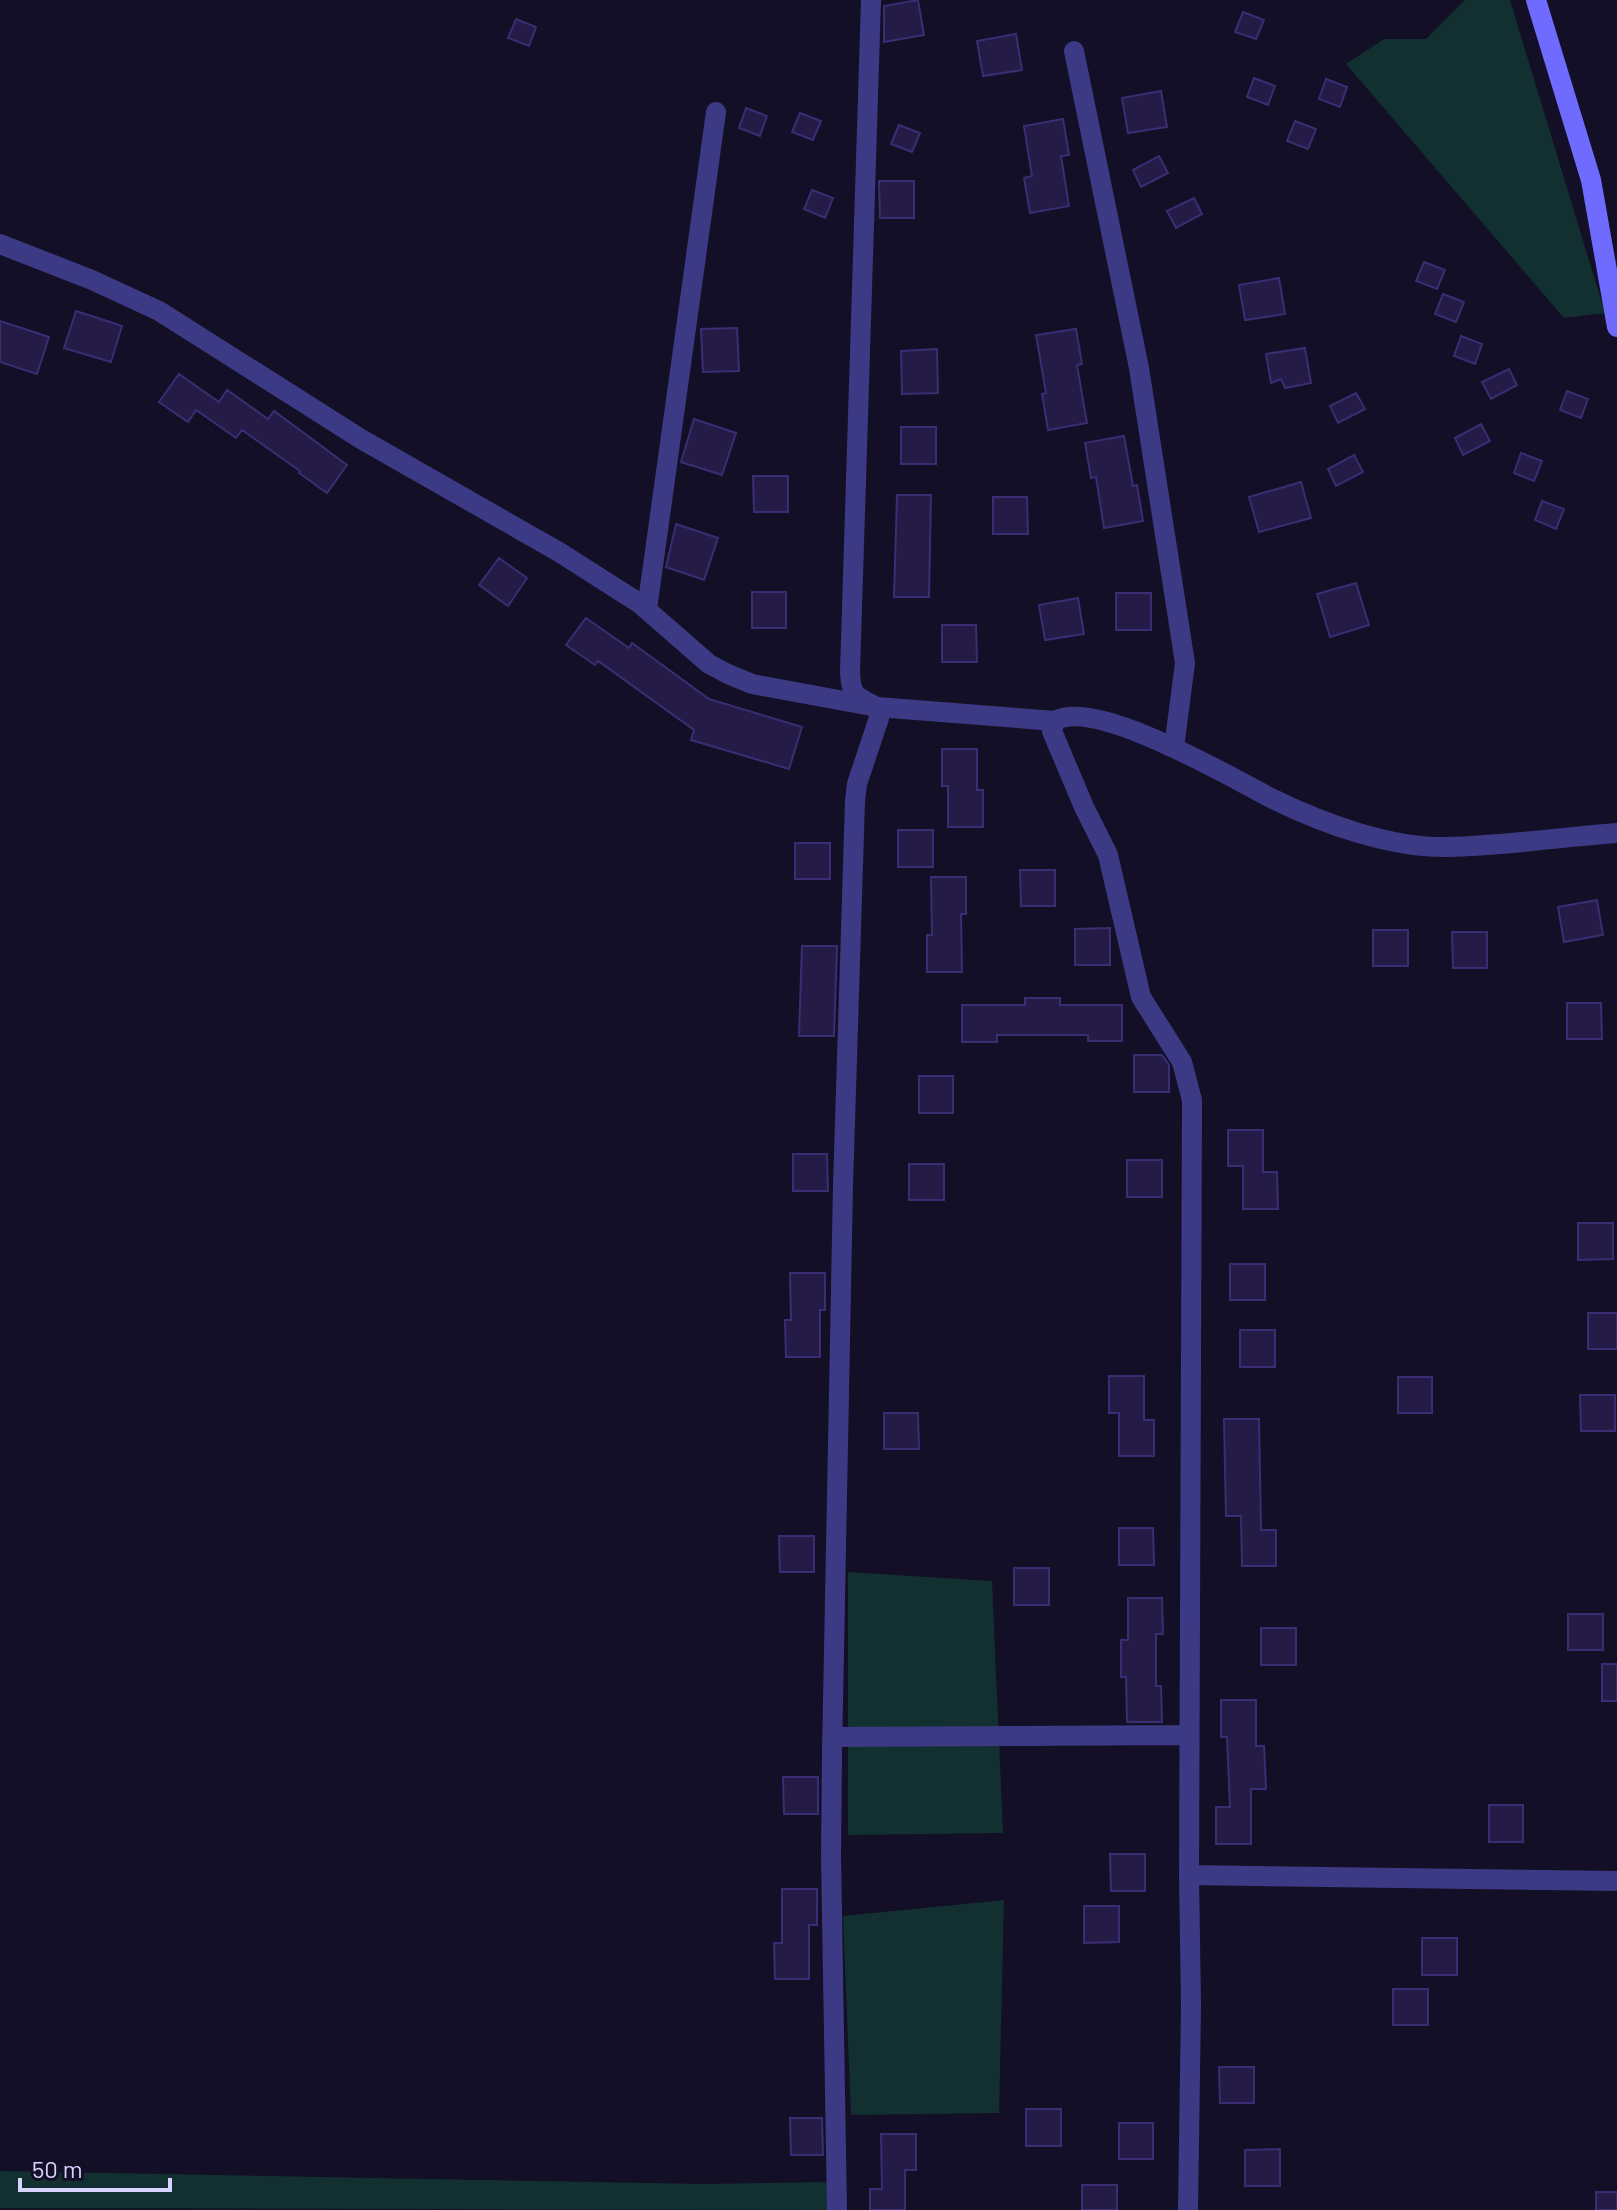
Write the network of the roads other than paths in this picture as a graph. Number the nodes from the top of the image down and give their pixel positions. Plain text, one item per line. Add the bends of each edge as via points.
1 (871, 0) edge
2 (1536, 0) edge
3 (1074, 51) dead end
4 (716, 112) dead end
5 (0, 244) edge
6 (1617, 327) edge
7 (647, 609) junction
8 (877, 707) junction
9 (1055, 721) junction
10 (1174, 748) junction
11 (1617, 833) edge
12 (1189, 1735) junction
13 (832, 1737) junction
14 (1189, 1875) junction
15 (1617, 1881) edge
16 (837, 2210) edge
17 (1188, 2210) edge

1 - 8 street via 850,672 853,695
2 - 6 main road via 1591,180
3 - 10 street via 1139,368 1185,663
4 - 7 street
5 - 7 street via 159,311
7 - 8 street via 709,664 728,674 752,684
8 - 9 street
8 - 13 street via 879,718 855,801
9 - 10 street via 1089,716
9 - 12 street via 1052,731 1108,855 1141,997 1182,1062 1192,1100
10 - 11 street via 1276,801 1369,838 1445,847
12 - 13 street
12 - 14 street
13 - 16 street
14 - 15 street
14 - 17 street

